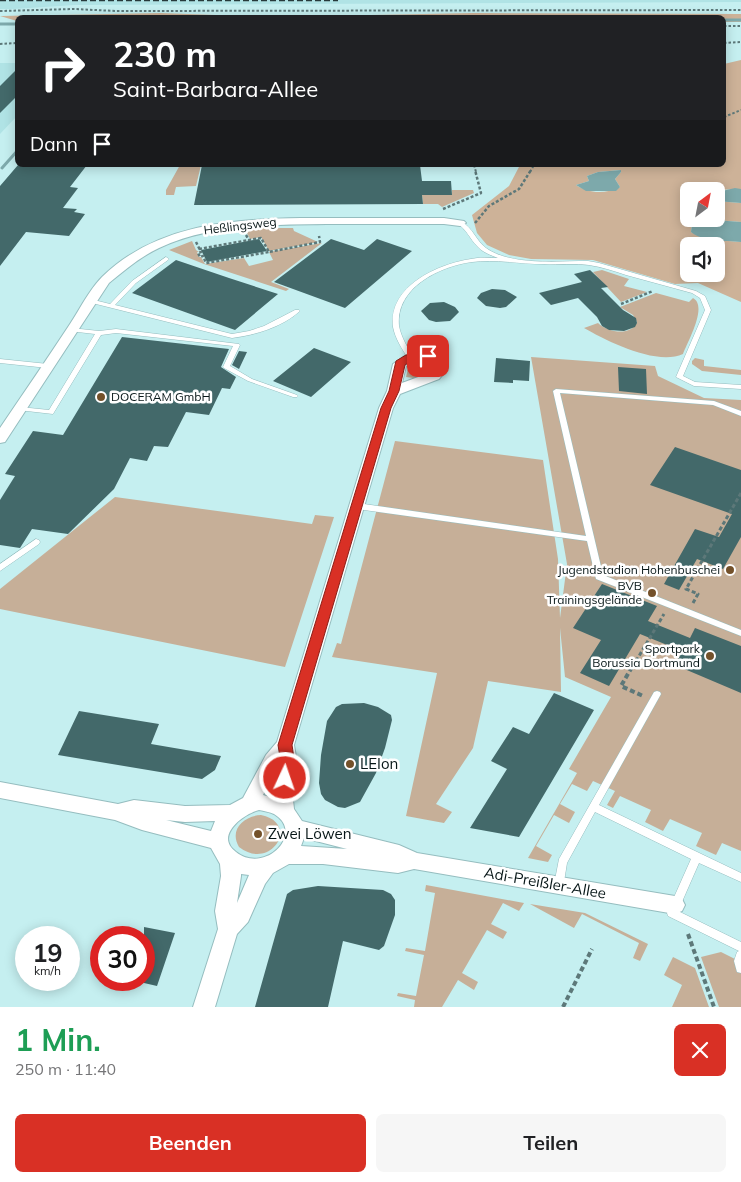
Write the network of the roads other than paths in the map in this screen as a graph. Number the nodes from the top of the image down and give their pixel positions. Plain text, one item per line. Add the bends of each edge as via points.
1 (465, 226) joint
2 (166, 258) dead end
3 (518, 261) junction
4 (90, 301) junction
5 (111, 306) junction
6 (297, 311) dead end
7 (71, 330) junction
8 (99, 333) junction
9 (410, 357) junction
10 (0, 361) edge
11 (48, 366) junction
12 (741, 387) edge
13 (394, 391) junction
14 (295, 396) dead end
15 (20, 409) junction
16 (741, 414) edge
17 (0, 439) edge
18 (357, 506) junction
19 (590, 539) junction
20 (36, 542) dead end
21 (0, 568) edge
22 (741, 632) edge
23 (656, 697) road end
24 (285, 745) junction
25 (0, 790) edge
26 (250, 803) junction
27 (593, 807) junction
28 (285, 810) junction
29 (118, 812) junction
30 (230, 813) junction
31 (296, 828) junction
32 (219, 842) junction
33 (287, 855) junction
34 (697, 857) junction
35 (230, 859) junction
36 (414, 861) junction
37 (266, 867) junction
38 (741, 878) edge
39 (559, 885) junction
40 (675, 905) junction
41 (228, 928) junction
42 (741, 947) edge
43 (741, 955) edge
44 (741, 968) edge
45 (204, 1007) edge

1 - 3 lane via 479,246
1 - 4 street, Heßlingsweg via 444,221 265,221 200,230 135,256 114,272
2 - 5 lane via 134,282
3 - 9 lane via 473,260 450,266 431,273 404,293 396,325
3 - 12 lane via 599,265 703,297 708,310 680,377 694,384
4 - 5 lane
4 - 7 street, Heßlingsweg
5 - 6 lane via 232,336 263,330
7 - 8 lane
7 - 11 street, Heßlingsweg
8 - 14 lane via 116,331 237,345 226,367 250,380
8 - 15 lane via 51,412
9 - 13 street via 400,364
9 - 13 street via 421,355 434,359 441,368 434,376
10 - 11 lane
11 - 15 street, Heßlingsweg
13 - 18 street
15 - 17 street, Heßlingsweg
16 - 19 lane via 714,403 556,392
18 - 19 lane
18 - 24 street
19 - 22 lane via 600,577
20 - 21 lane
23 - 27 lane
24 - 26 street via 272,760
24 - 28 street via 288,763 283,791
25 - 29 street
26 - 28 street via 269,803
26 - 30 street
27 - 34 lane
27 - 39 lane via 562,862
28 - 31 street
29 - 30 street via 134,808 185,814
29 - 32 street via 129,818
30 - 32 street via 223,822
31 - 33 street via 294,842
31 - 36 street, Adi-Preißler-Allee via 399,854
32 - 35 street
33 - 36 street, Adi-Preißler-Allee via 332,856 398,864
33 - 37 street
34 - 38 lane
34 - 40 lane
35 - 37 street via 253,868
35 - 41 street via 231,876 225,911
36 - 39 street, Adi-Preißler-Allee
37 - 41 street via 241,915
39 - 40 street, Adi-Preißler-Allee
40 - 42 lane via 672,913
41 - 45 street
43 - 44 lane

